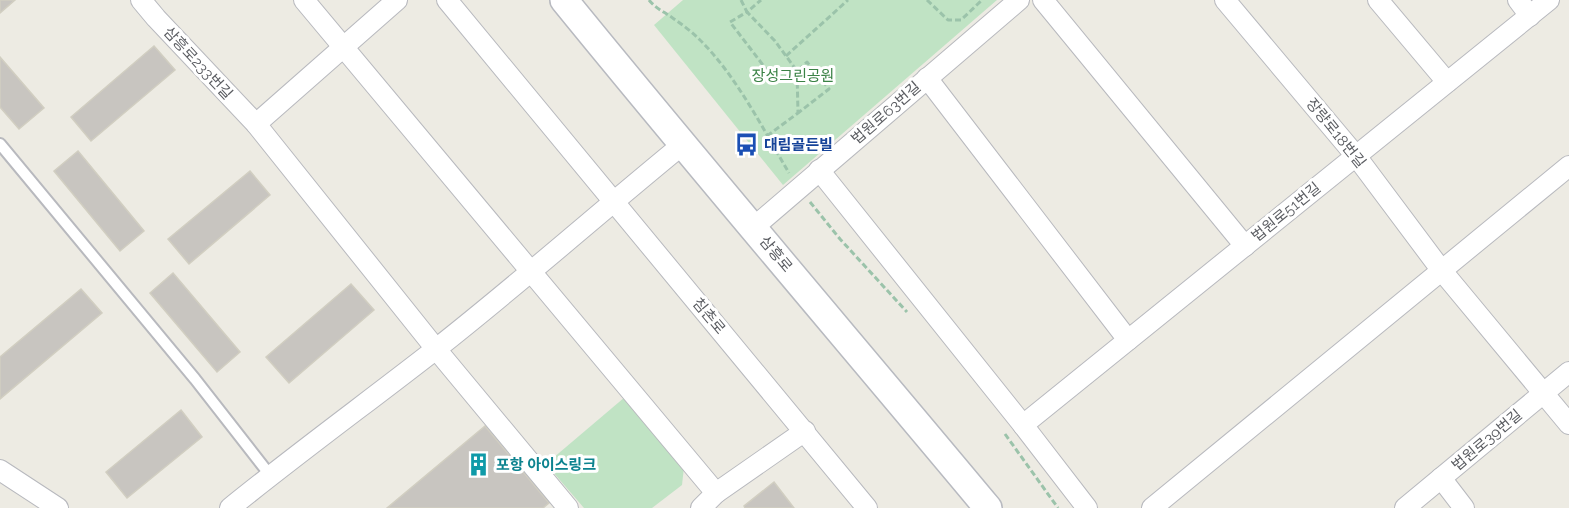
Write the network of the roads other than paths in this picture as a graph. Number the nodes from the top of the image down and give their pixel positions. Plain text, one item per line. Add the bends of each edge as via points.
1 (141, 0) edge
2 (304, 0) edge
3 (397, 0) edge
4 (447, 0) edge
5 (564, 0) edge
6 (1019, 0) edge
7 (1043, 0) edge
8 (1225, 0) edge
9 (1378, 0) edge
10 (1518, 0) edge
11 (1549, 0) edge
12 (1530, 16) junction
13 (344, 48) junction
14 (927, 78) junction
15 (1448, 82) junction
16 (256, 124) junction
17 (0, 144) edge
18 (682, 145) junction
19 (1356, 156) junction
20 (1569, 166) edge
21 (819, 170) junction
22 (614, 200) junction
23 (754, 227) junction
24 (1245, 246) junction
25 (1442, 271) junction
26 (531, 272) junction
27 (1128, 340) junction
28 (436, 349) junction
29 (1569, 372) edge
30 (1544, 393) junction
31 (1569, 424) edge
32 (1023, 425) junction
33 (805, 431) junction
34 (0, 470) edge
35 (270, 475) junction
36 (1441, 478) junction
37 (716, 493) junction
38 (58, 508) edge
39 (230, 508) edge
40 (568, 508) edge
41 (700, 508) edge
42 (867, 508) edge
43 (988, 508) edge
44 (1087, 508) edge
45 (1152, 508) edge
46 (1405, 508) edge
47 (1464, 508) edge

1 - 16 street, 삼흥로233번길
2 - 13 street
3 - 13 street
4 - 22 street, 침촌로
5 - 18 main road, 삼흥로
6 - 14 street, 법원로63번길
7 - 24 street
8 - 19 street, 장량로18번길
9 - 15 street
10 - 12 street
11 - 12 street, 법원로51번길
12 - 15 street, 법원로51번길
13 - 16 street
13 - 26 street
14 - 21 street, 법원로63번길
14 - 27 street
15 - 19 street, 법원로51번길
16 - 28 street, 삼흥로233번길
17 - 35 lane
18 - 22 street
18 - 23 main road, 삼흥로
19 - 24 street, 법원로51번길
19 - 25 street, 장량로18번길
20 - 25 street
21 - 23 street, 법원로63번길
21 - 32 street
22 - 26 street
22 - 33 street, 침촌로
23 - 43 main road, 삼흥로
24 - 27 street, 법원로51번길
25 - 30 street, 장량로18번길
25 - 45 street
26 - 28 street
26 - 37 street
27 - 32 street, 법원로51번길
28 - 35 street
28 - 40 street
29 - 30 street, 법원로39번길
30 - 31 street, 장량로18번길
30 - 36 street, 법원로39번길
32 - 44 street
33 - 37 street
33 - 42 street, 침촌로
34 - 38 street
35 - 39 street
36 - 46 street, 법원로39번길
36 - 47 street
37 - 41 street

